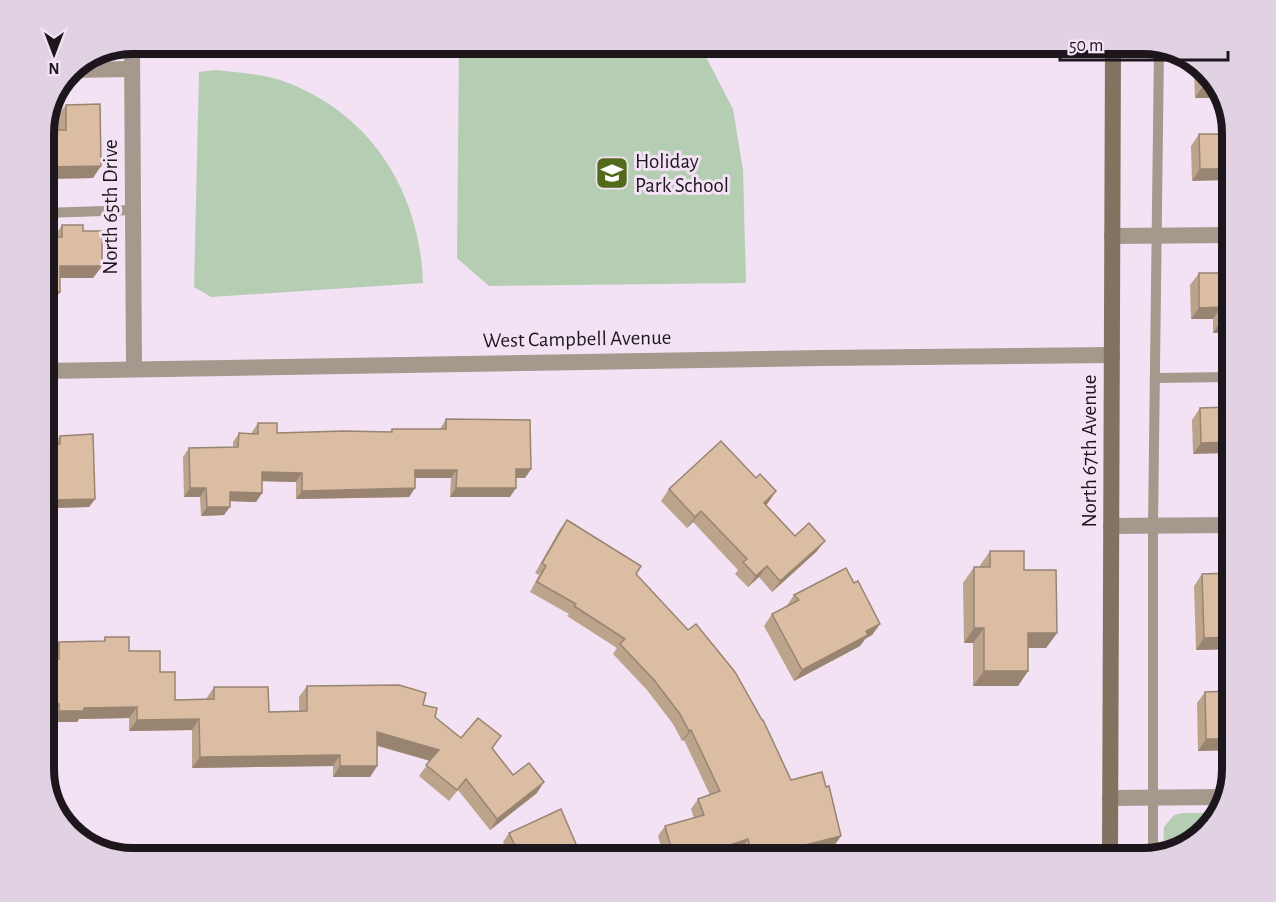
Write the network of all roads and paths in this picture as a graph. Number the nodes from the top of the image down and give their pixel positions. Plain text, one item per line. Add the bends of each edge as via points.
1 (132, 54) edge
2 (1113, 54) edge
3 (1159, 56) edge
4 (132, 69) junction
5 (86, 70) edge
6 (133, 210) junction
7 (54, 213) edge
8 (1112, 236) junction
9 (1158, 236) junction
10 (1222, 236) edge
11 (1112, 355) junction
12 (134, 369) junction
13 (54, 371) edge
14 (1222, 377) edge
15 (1155, 378) junction
16 (1222, 525) edge
17 (1111, 526) junction
18 (1153, 526) junction
19 (1216, 797) edge
20 (1110, 798) junction
21 (1153, 799) junction
22 (1153, 847) edge
23 (1110, 848) edge

1 - 4 street, North 65th Drive
2 - 8 main road, North 67th Avenue
3 - 9 lane
4 - 5 street
4 - 6 street, North 65th Drive
6 - 7 lane
6 - 12 street, North 65th Drive
8 - 9 street
8 - 11 main road, North 67th Avenue
9 - 10 street
9 - 15 lane
11 - 12 street, West Campbell Avenue
11 - 17 main road, North 67th Avenue
12 - 13 street, West Campbell Avenue
14 - 15 lane
15 - 18 lane
16 - 18 street
17 - 18 street
17 - 20 main road, North 67th Avenue
18 - 21 lane
19 - 21 street
20 - 21 street
20 - 23 main road, North 67th Avenue
21 - 22 lane

